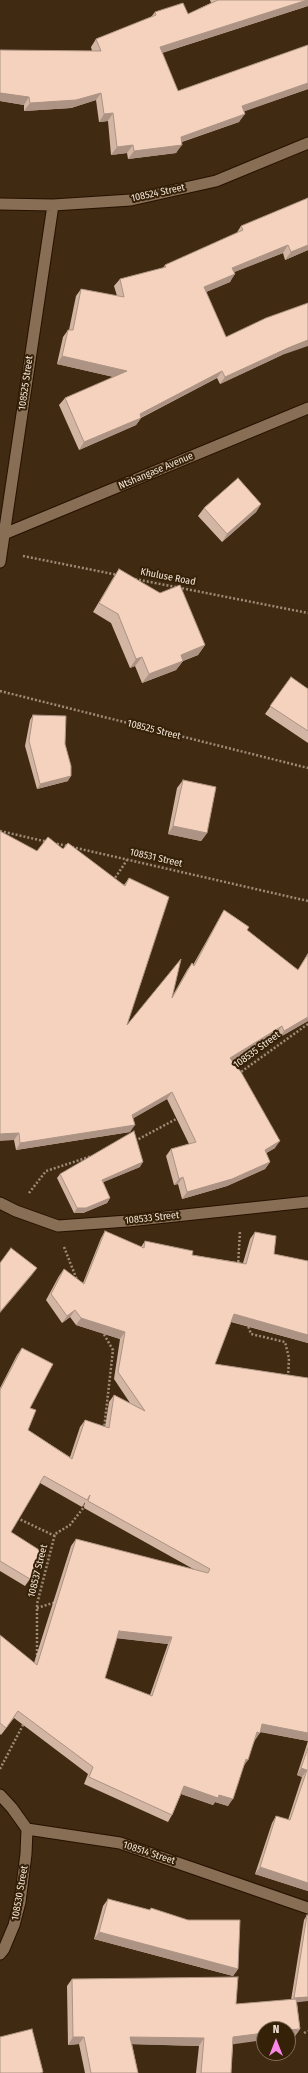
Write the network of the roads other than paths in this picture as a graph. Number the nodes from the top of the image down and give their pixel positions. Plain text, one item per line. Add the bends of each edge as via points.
1 (308, 143) edge
2 (0, 204) edge
3 (53, 205) junction
4 (308, 408) edge
5 (4, 534) junction
6 (1, 557) edge
7 (308, 1202) edge
8 (0, 1203) edge
9 (0, 1795) edge
10 (27, 1829) junction
11 (308, 1908) edge
12 (0, 1954) edge

1 - 3 street, 108524 Street via 216,181 131,200
2 - 3 street, 108524 Street
3 - 5 street, 108525 Street
4 - 5 street, Ntshangase Avenue
5 - 6 street, 108525 Street
7 - 8 street, 108533 Street via 58,1226
9 - 10 street
10 - 11 street, 108514 Street via 120,1843
10 - 12 street, 108530 Street via 20,1902 14,1926

